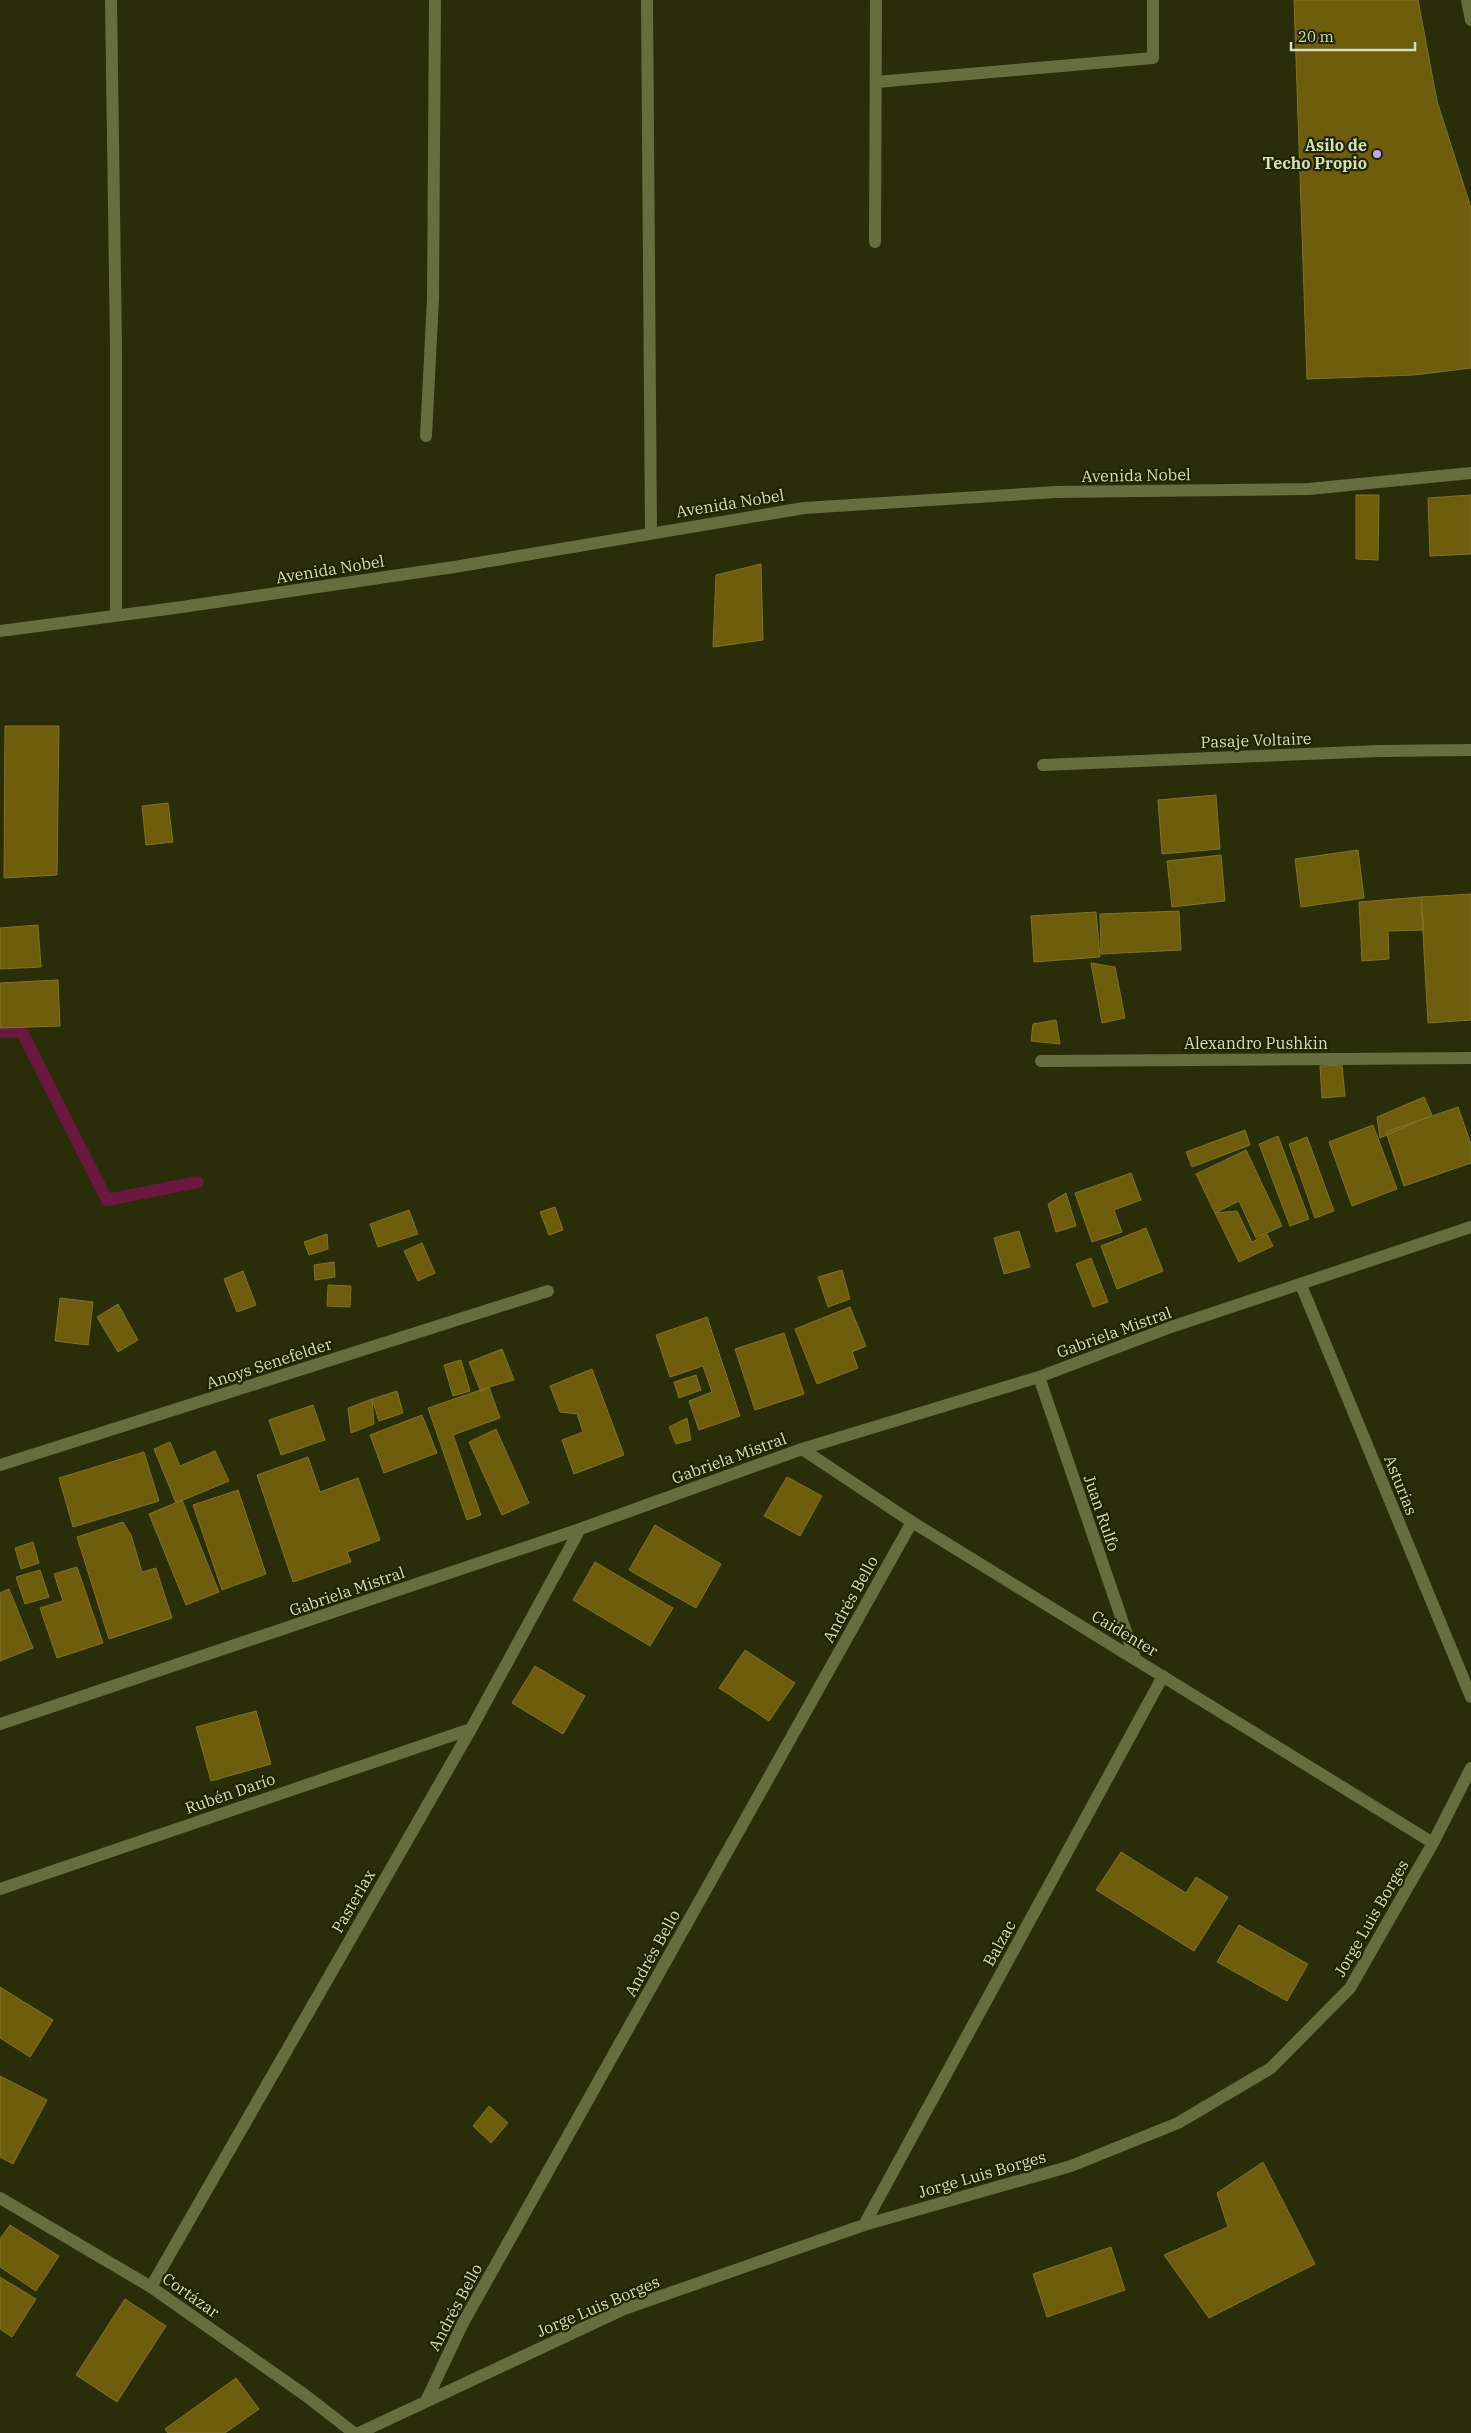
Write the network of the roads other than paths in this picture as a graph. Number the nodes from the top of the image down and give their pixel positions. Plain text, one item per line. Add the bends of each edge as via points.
1 (111, 0) edge
2 (435, 0) edge
3 (647, 0) edge
4 (876, 0) edge
5 (1153, 0) edge
6 (1466, 0) edge
7 (1471, 20) edge
8 (876, 82) junction
9 (875, 242) dead end
10 (426, 436) dead end
11 (1471, 473) edge
12 (651, 533) junction
13 (116, 615) junction
14 (0, 630) edge
15 (1471, 750) edge
16 (1043, 765) dead end
17 (1471, 1058) edge
18 (1040, 1061) dead end
19 (1471, 1227) edge
20 (1302, 1285) junction
21 (548, 1291) dead end
22 (1039, 1377) junction
23 (802, 1449) junction
24 (0, 1465) edge
25 (912, 1522) junction
26 (580, 1529) junction
27 (1135, 1658) junction
28 (1163, 1676) junction
29 (1471, 1697) edge
30 (0, 1724) edge
31 (471, 1729) junction
32 (1471, 1768) edge
33 (1433, 1843) junction
34 (0, 1889) edge
35 (0, 2198) edge
36 (864, 2225) junction
37 (151, 2287) junction
38 (426, 2402) junction
39 (354, 2433) edge
40 (359, 2433) edge

1 - 13 street
2 - 10 street via 433,299
3 - 12 street
4 - 8 street
5 - 8 street via 1153,58
6 - 7 street
8 - 9 street
11 - 12 street, Avenida Nobel via 1309,489 1056,492 804,508
12 - 13 street, Avenida Nobel via 444,568
13 - 14 street, Avenida Nobel
15 - 16 street, Pasaje Voltaire
17 - 18 street, Alexandro Pushkin
19 - 20 street, Gabriela Mistral
20 - 22 street, Gabriela Mistral via 1172,1327
20 - 29 street, Asturias
21 - 24 street, Anoys Senefelder
22 - 23 street, Gabriela Mistral
22 - 27 street, Juan Rulfo
23 - 25 street, Caidenter
23 - 26 street, Gabriela Mistral
25 - 27 street, Caidenter
25 - 38 street, Andrés Bello via 463,2323
26 - 30 street, Gabriela Mistral
26 - 31 street, Pasterlax
27 - 28 street, Caidenter
28 - 33 street, Caidenter
28 - 36 street, Balzac
31 - 34 street, Rubén Darío
31 - 37 street, Pasterlax
32 - 33 street, Jorge Luis Borges
33 - 36 street, Jorge Luis Borges via 1350,1988 1271,2068 1178,2123 1071,2166
35 - 37 street, Cortázar
36 - 38 street, Jorge Luis Borges via 624,2309
37 - 39 street, Cortázar
38 - 40 street, Jorge Luis Borges

